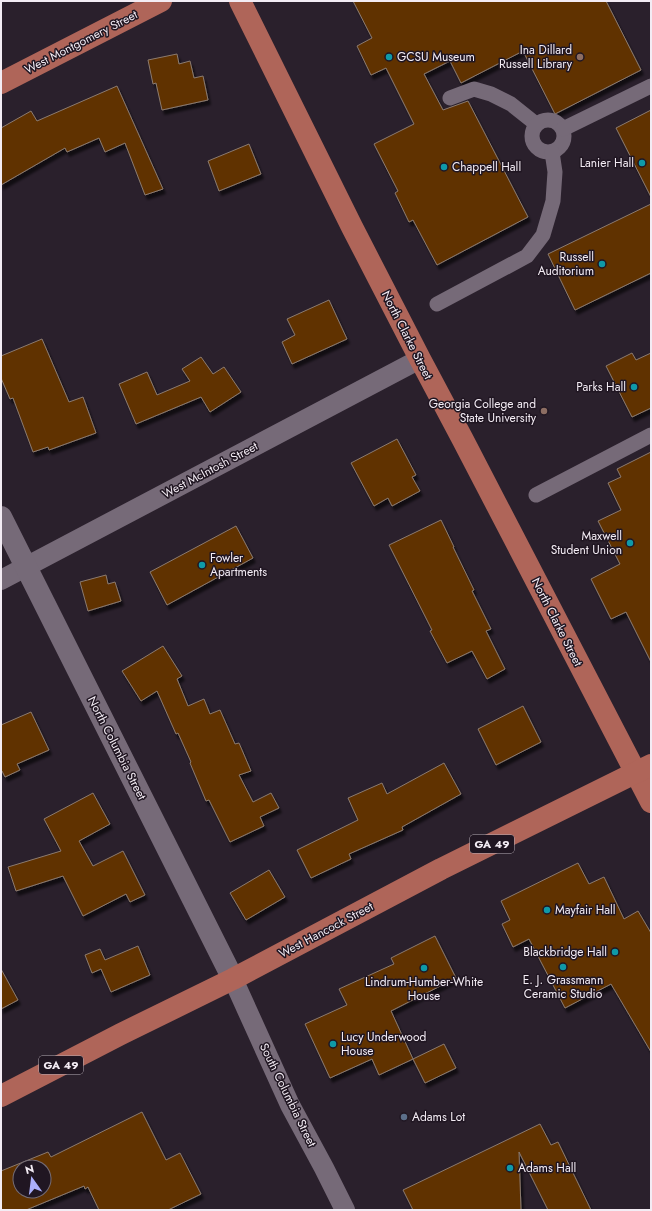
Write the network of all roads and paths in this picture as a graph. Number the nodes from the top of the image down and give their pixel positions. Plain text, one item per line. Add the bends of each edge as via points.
1 (161, 1) edge
2 (240, 1) edge
3 (1, 83) edge
4 (651, 86) edge
5 (450, 98) dead end
6 (536, 124) junction
7 (563, 129) junction
8 (552, 152) junction
9 (437, 304) dead end
10 (420, 359) junction
11 (651, 435) edge
12 (536, 494) dead end
13 (1, 517) edge
14 (27, 567) junction
15 (1, 580) edge
16 (643, 769) edge
17 (651, 802) edge
18 (233, 979) junction
19 (1, 1096) edge
20 (345, 1210) edge

1 - 3 main road, West Montgomery Street
2 - 10 main road, North Clarke Street
4 - 7 street
5 - 6 street via 474,89 491,94 511,104
6 - 7 street via 551,120
6 - 8 street via 532,134 533,144 540,151
7 - 8 street via 562,144
8 - 9 street via 555,172 553,201 543,235 527,256
10 - 14 street, West McIntosh Street
10 - 16 main road, North Clarke Street
11 - 12 street
13 - 14 street, North Columbia Street
14 - 15 street, West McIntosh Street
14 - 18 street, North Columbia Street
16 - 17 main road, North Clarke Street
16 - 18 main road, West Hancock Street / GA 49 via 441,869
18 - 19 main road, West Hancock Street / GA 49
18 - 20 street, South Columbia Street via 290,1105

